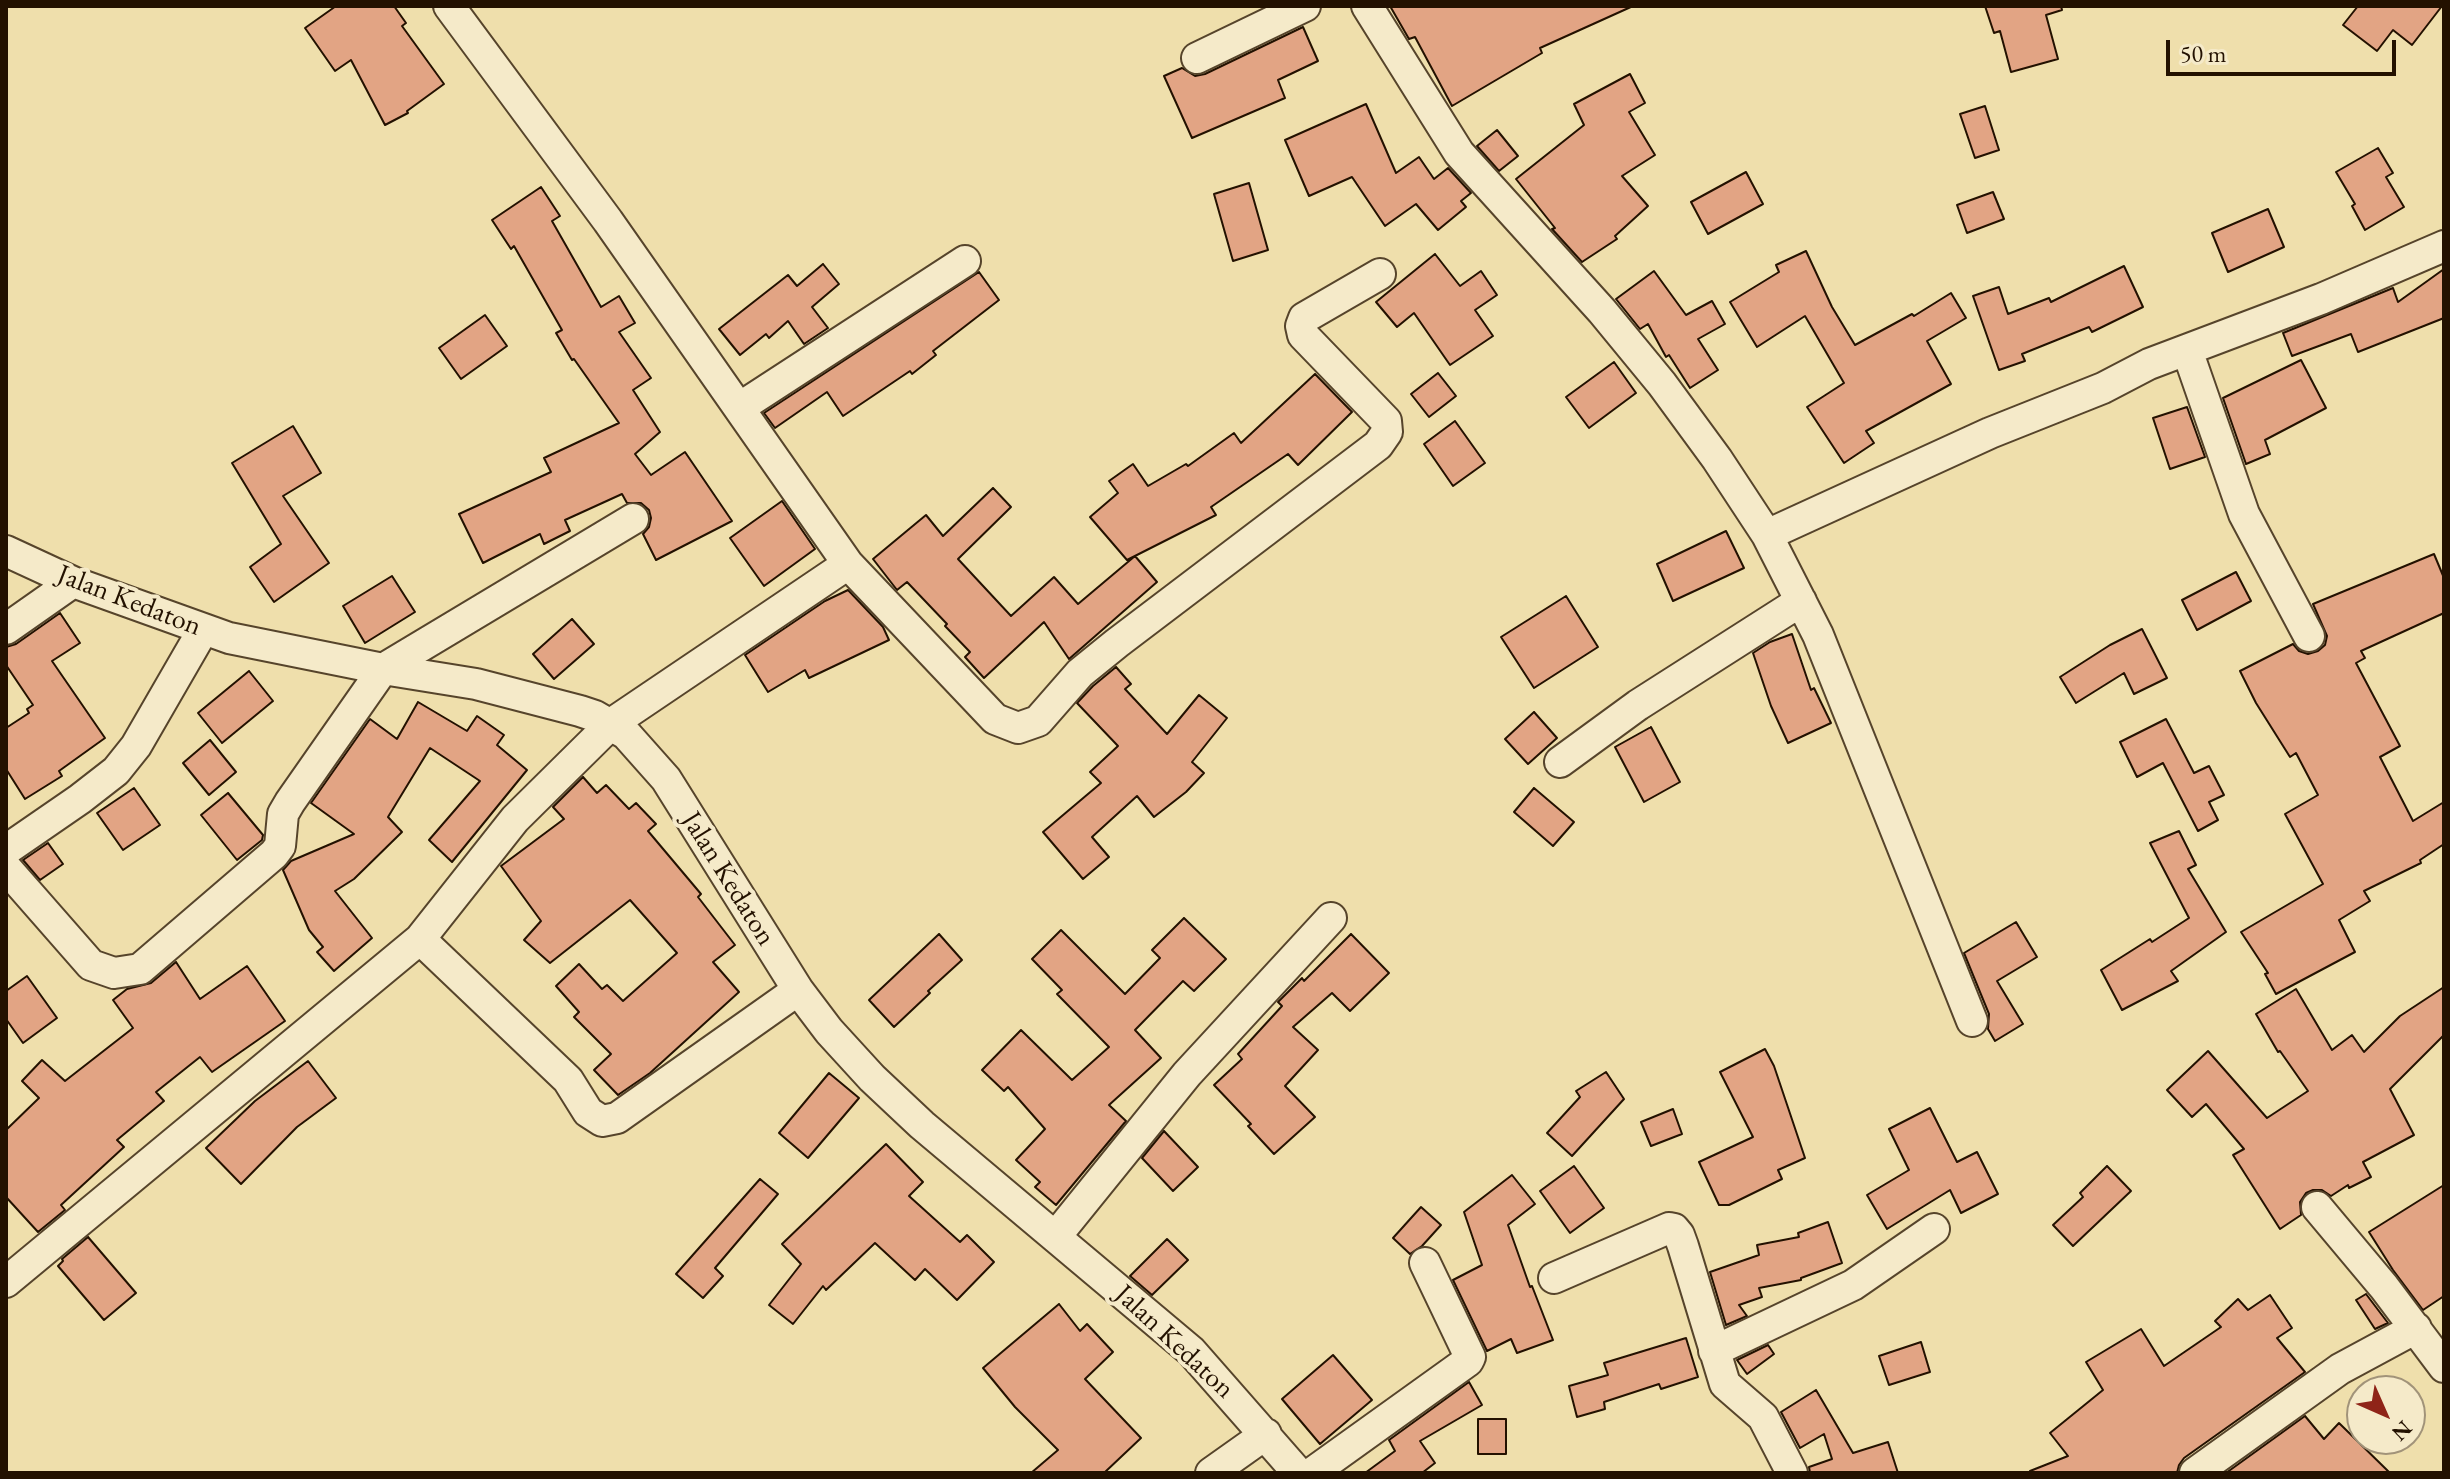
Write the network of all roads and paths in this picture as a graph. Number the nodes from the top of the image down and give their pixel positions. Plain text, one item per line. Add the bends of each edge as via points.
1 (449, 6) edge
2 (1305, 6) edge
3 (1367, 6) edge
4 (1197, 58) dead end
5 (2444, 246) edge
6 (965, 261) dead end
7 (1380, 274) dead end
8 (2187, 350) junction
9 (739, 408) junction
10 (633, 519) dead end
11 (1767, 535) junction
12 (6, 551) edge
13 (848, 564) junction
14 (73, 582) junction
15 (1801, 601) junction
16 (6, 629) edge
17 (203, 630) junction
18 (2309, 636) dead end
19 (383, 669) junction
20 (611, 724) junction
21 (1560, 762) dead end
22 (6, 850) edge
23 (6, 868) edge
24 (1331, 918) dead end
25 (420, 939) junction
26 (798, 990) junction
27 (1972, 1021) dead end
28 (2317, 1207) dead end
29 (1934, 1229) dead end
30 (1056, 1236) junction
31 (1425, 1263) dead end
32 (1554, 1278) dead end
33 (6, 1282) edge
34 (2416, 1328) junction
35 (1714, 1351) junction
36 (2444, 1367) edge
37 (1266, 1434) junction
38 (1788, 1472) edge
39 (1211, 1473) edge
40 (1298, 1473) edge
41 (1312, 1473) edge
42 (2195, 1473) edge

1 - 9 street
2 - 4 street
3 - 11 street via 1459,153 1662,384
5 - 8 street
6 - 9 street
7 - 13 street via 1304,318 1301,326 1303,335 1386,421 1387,432 1378,445 1080,673 1038,721 1018,728 995,719
8 - 11 street
8 - 18 street via 2244,514
9 - 13 street
10 - 19 street
11 - 15 street
12 - 14 street, Jalan Kedaton
13 - 20 street
14 - 16 street
14 - 17 street, Jalan Kedaton
15 - 21 street via 1638,705
15 - 27 street
17 - 19 street, Jalan Kedaton
17 - 22 street via 116,771
19 - 20 street, Jalan Kedaton via 476,684
19 - 23 street via 290,802 274,854 140,969 114,973 91,965
20 - 25 street via 515,819
20 - 26 street, Jalan Kedaton via 638,745 666,779
24 - 30 street via 1187,1074
25 - 26 street via 568,1080 588,1112 602,1121 617,1118
25 - 33 street
26 - 30 street, Jalan Kedaton via 872,1078
28 - 34 street
29 - 35 street via 1853,1285
30 - 37 street, Jalan Kedaton via 1191,1351
31 - 41 street via 1468,1361
32 - 35 street via 1674,1229
34 - 36 street
34 - 42 street via 2340,1369
35 - 38 street via 1725,1384 1763,1417
37 - 39 street
37 - 40 street, Jalan Kedaton

